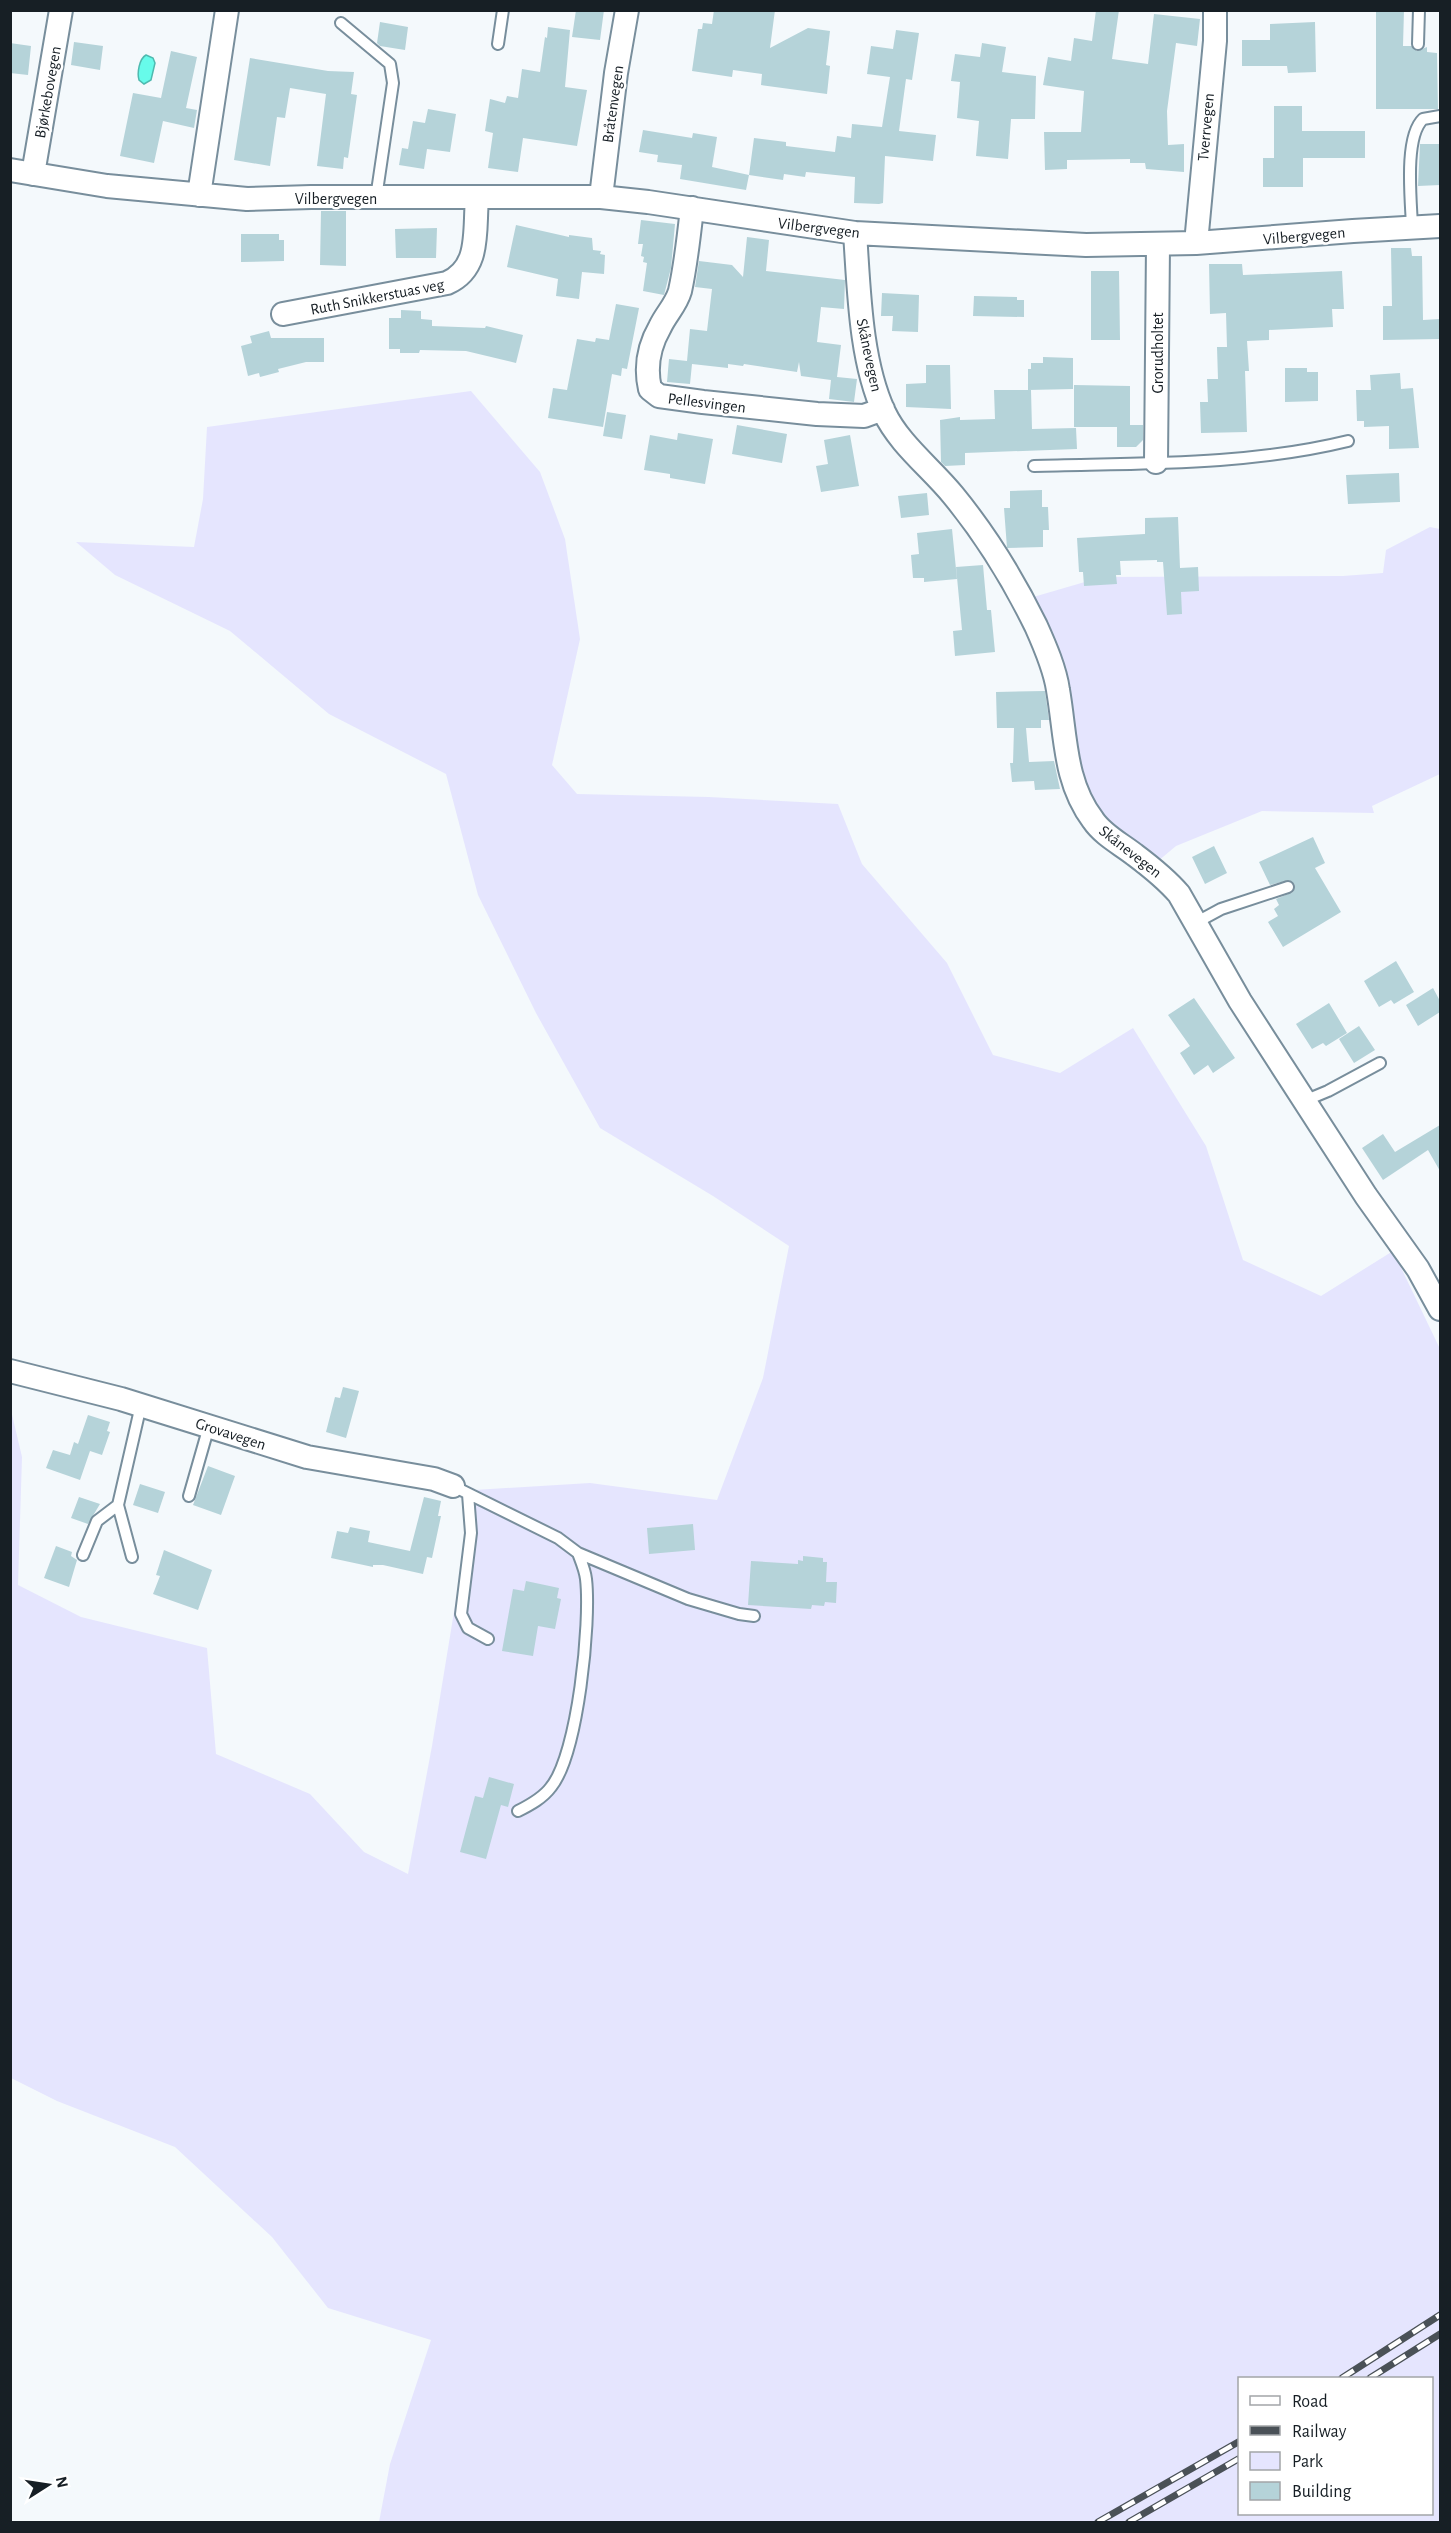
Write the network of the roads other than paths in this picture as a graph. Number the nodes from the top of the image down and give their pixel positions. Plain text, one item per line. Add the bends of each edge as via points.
1 (61, 10) edge
2 (227, 10) edge
3 (503, 10) edge
4 (627, 10) edge
5 (1215, 10) edge
6 (1419, 10) edge
7 (341, 23) dead end
8 (498, 44) dead end
9 (1418, 44) dead end
10 (1440, 116) edge
11 (10, 170) edge
12 (33, 174) junction
13 (199, 195) junction
14 (601, 197) junction
15 (376, 198) junction
16 (477, 199) junction
17 (692, 208) junction
18 (1412, 226) junction
19 (1440, 226) edge
20 (855, 233) junction
21 (1196, 243) junction
22 (1158, 245) junction
23 (283, 314) dead end
24 (883, 410) junction
25 (1348, 441) dead end
26 (1156, 462) junction
27 (1034, 466) dead end
28 (1288, 887) dead end
29 (1197, 922) junction
30 (1380, 1063) dead end
31 (1304, 1101) junction
32 (1440, 1309) edge
33 (10, 1371) edge
34 (141, 1405) junction
35 (209, 1426) junction
36 (460, 1490) junction
37 (189, 1496) dead end
38 (118, 1504) junction
39 (578, 1553) junction
40 (83, 1555) dead end
41 (132, 1557) dead end
42 (754, 1616) dead end
43 (488, 1639) dead end
44 (518, 1811) dead end

1 - 12 street, Bjørkebovegen
2 - 13 street
3 - 8 lane
4 - 14 street, Bråtenvegen
5 - 21 street, Tverrvegen
6 - 9 lane
7 - 15 lane via 390,64 393,83
10 - 18 lane via 1423,118 1414,131
11 - 12 street, Vilbergvegen
12 - 13 street, Vilbergvegen
13 - 15 street, Vilbergvegen via 247,199
14 - 16 street, Vilbergvegen
14 - 17 street, Vilbergvegen
15 - 16 street, Vilbergvegen
16 - 23 street, Ruth Snikkerstuas veg via 471,260 459,278
17 - 20 street, Vilbergvegen
17 - 24 street, Pellesvingen via 680,292 649,353 650,389 659,396 817,414 864,416
18 - 19 street, Vilbergvegen
18 - 21 street, Vilbergvegen
20 - 22 street, Vilbergvegen via 1081,245
20 - 24 street, Skånevegen via 864,333 871,374
21 - 22 street, Vilbergvegen
22 - 26 street, Grorudholtet
24 - 29 street, Skånevegen via 977,528 1036,626 1058,687 1068,768 1093,821 1166,879
25 - 26 lane via 1304,452
26 - 27 lane
28 - 29 lane via 1221,909
29 - 31 street, Skånevegen via 1240,1001
30 - 31 lane
31 - 32 street, Skånevegen via 1418,1269
33 - 34 street, Grovavegen
34 - 35 street, Grovavegen
34 - 38 lane
35 - 36 street, Grovavegen via 307,1457 434,1479
35 - 37 lane
36 - 39 lane via 558,1538
36 - 43 lane via 471,1533 461,1614 468,1628
38 - 40 lane via 97,1521
38 - 41 lane
39 - 42 lane via 688,1599
39 - 44 lane via 586,1576 588,1608 568,1755 551,1788

